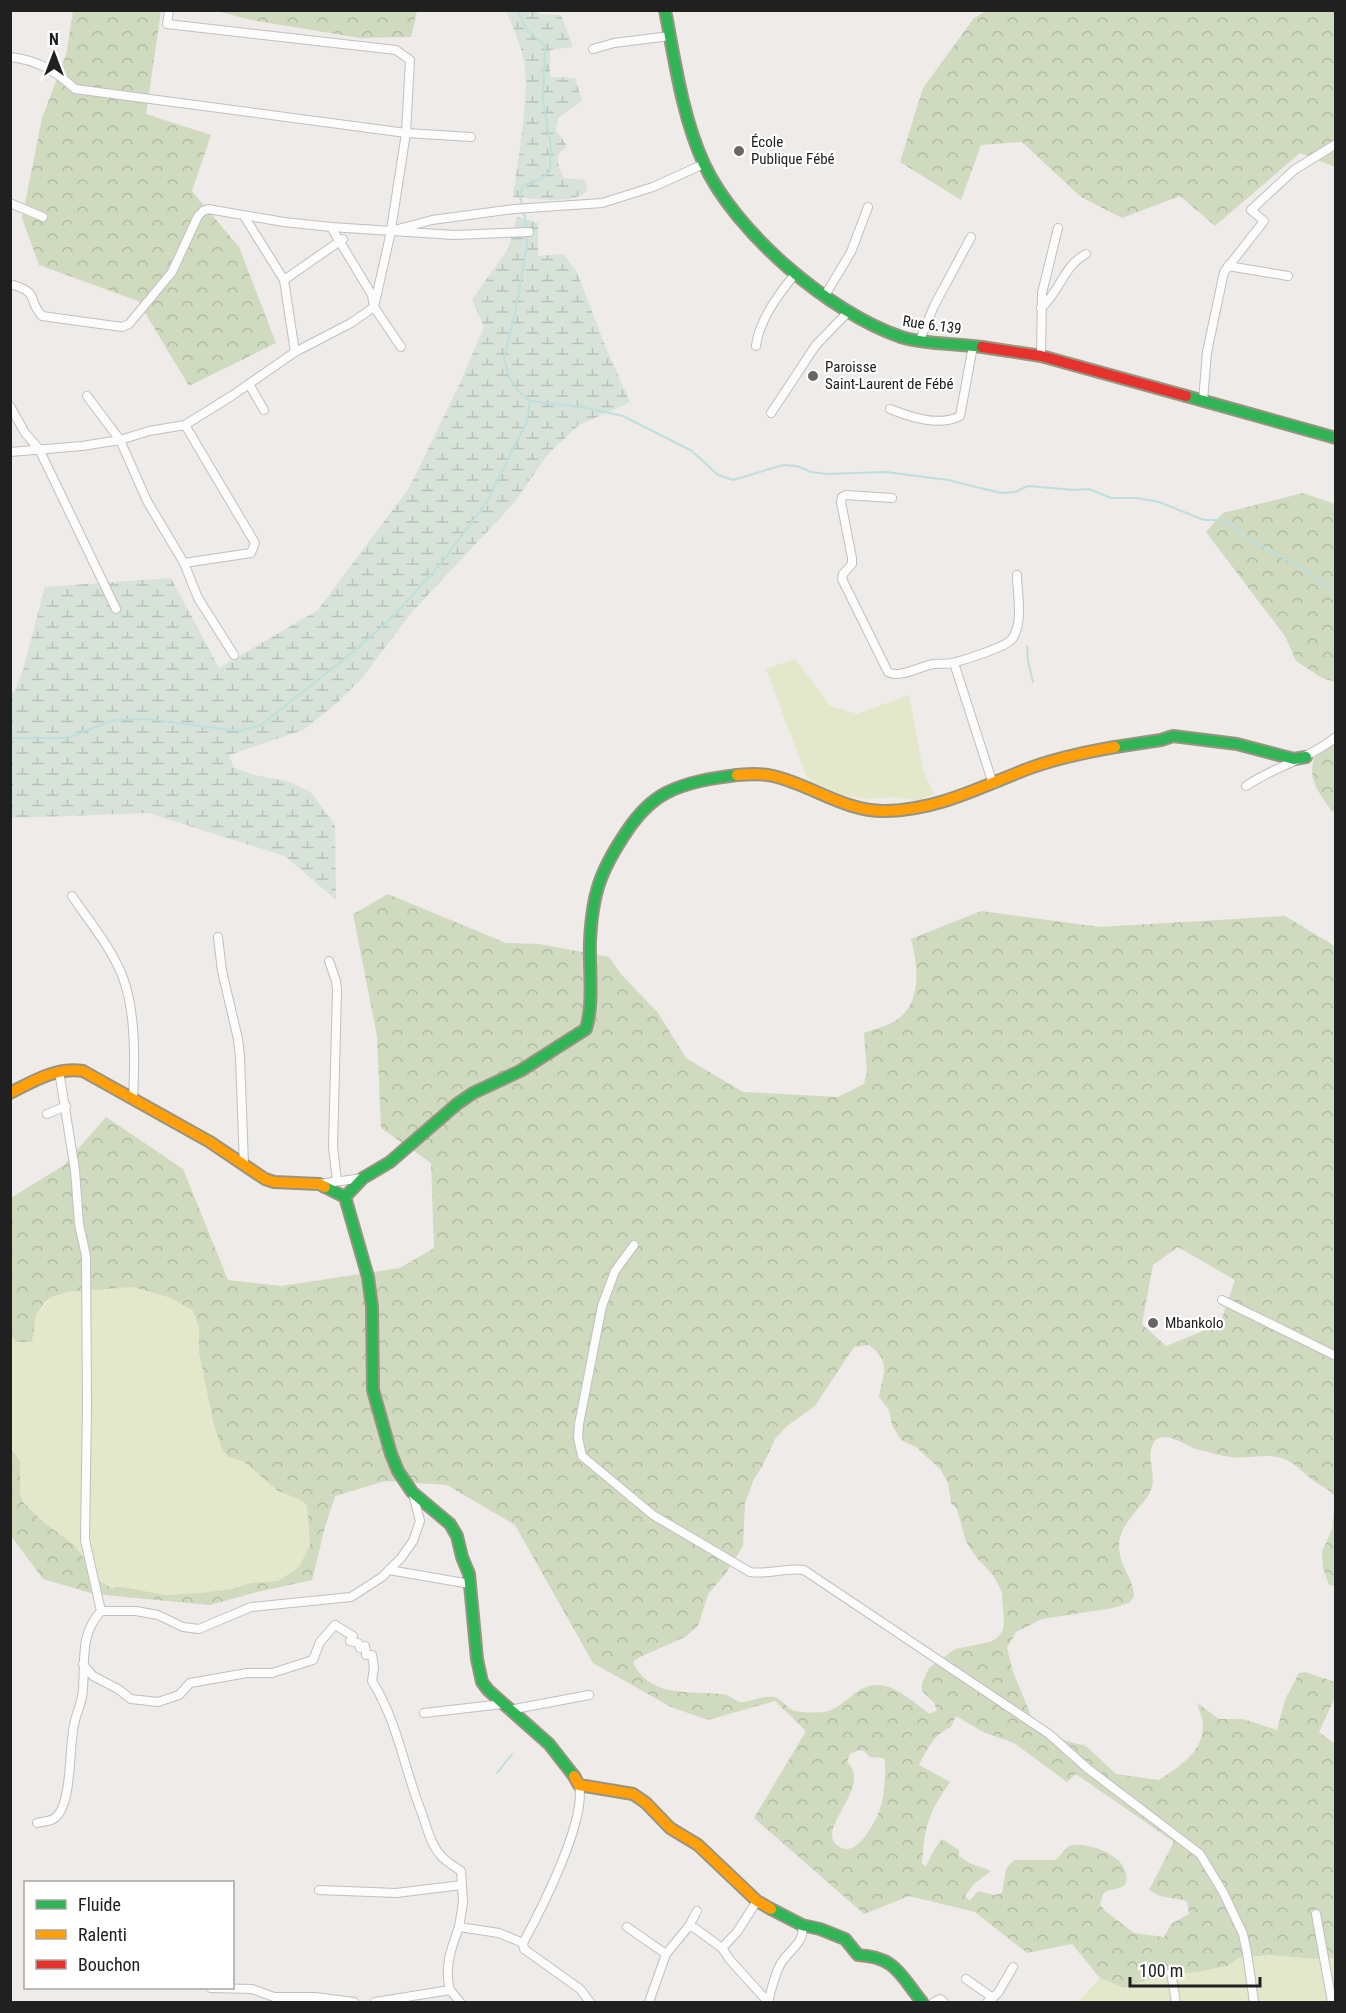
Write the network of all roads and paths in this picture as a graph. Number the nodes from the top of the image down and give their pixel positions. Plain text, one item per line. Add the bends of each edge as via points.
1 (168, 10) edge
2 (665, 10) edge
3 (670, 36) junction
4 (593, 49) dead end
5 (10, 57) edge
6 (406, 133) junction
7 (471, 137) dead end
8 (1335, 144) edge
9 (704, 164) junction
10 (10, 203) edge
11 (868, 207) dead end
12 (244, 216) junction
13 (43, 217) dead end
14 (331, 227) junction
15 (1058, 228) dead end
16 (390, 231) junction
17 (529, 232) dead end
18 (971, 237) dead end
19 (341, 240) junction
20 (1086, 254) dead end
21 (1228, 266) junction
22 (796, 273) junction
23 (1288, 276) dead end
24 (284, 280) junction
25 (10, 284) edge
26 (824, 297) junction
27 (374, 307) junction
28 (1041, 308) junction
29 (847, 313) junction
30 (920, 340) junction
31 (756, 346) dead end
32 (973, 346) junction
33 (401, 347) dead end
34 (295, 352) junction
35 (1041, 356) junction
36 (249, 384) junction
37 (87, 396) dead end
38 (1203, 401) junction
39 (10, 406) edge
40 (890, 409) dead end
41 (264, 410) dead end
42 (771, 413) dead end
43 (185, 425) junction
44 (1335, 438) edge
45 (120, 440) junction
46 (39, 449) junction
47 (10, 452) edge
48 (892, 498) dead end
49 (184, 563) junction
50 (1017, 574) dead end
51 (116, 609) dead end
52 (234, 655) dead end
53 (954, 663) junction
54 (1335, 737) edge
55 (1306, 757) junction
56 (993, 784) junction
57 (1246, 786) dead end
58 (72, 896) dead end
59 (218, 937) dead end
60 (329, 961) dead end
61 (59, 1071) junction
62 (10, 1093) edge
63 (133, 1099) junction
64 (66, 1106) junction
65 (47, 1114) dead end
66 (244, 1165) junction
67 (363, 1178) junction
68 (337, 1181) junction
69 (319, 1184) junction
70 (345, 1197) junction
71 (634, 1245) dead end
72 (1222, 1300) dead end
73 (1335, 1356) edge
74 (412, 1492) junction
75 (389, 1570) junction
76 (470, 1584) junction
77 (101, 1611) junction
78 (83, 1664) junction
79 (588, 1695) dead end
80 (506, 1707) junction
81 (424, 1713) dead end
82 (579, 1785) junction
83 (37, 1822) dead end
84 (462, 1885) junction
85 (319, 1890) dead end
86 (757, 1901) junction
87 (697, 1911) dead end
88 (1316, 1914) dead end
89 (802, 1925) junction
90 (689, 1926) junction
91 (459, 1927) junction
92 (627, 1927) dead end
93 (523, 1942) junction
94 (722, 1948) junction
95 (666, 1954) junction
96 (1013, 1967) dead end
97 (1171, 1973) dead end
98 (966, 1979) dead end
99 (234, 1989) edge
100 (450, 1990) junction
101 (990, 2000) edge
102 (354, 2002) edge
103 (375, 2002) edge
104 (460, 2002) edge
105 (590, 2002) edge
106 (649, 2002) edge
107 (768, 2002) edge
108 (922, 2002) edge
109 (934, 2002) edge
110 (944, 2002) edge
111 (1176, 2002) edge
112 (1254, 2002) edge
113 (1332, 2002) edge

1 - 6 street via 167,24 396,50 410,60
2 - 3 street, Rue 6.139
3 - 4 street
3 - 9 street, Rue 6.139
5 - 6 street via 27,59 59,73 75,89
6 - 7 street
6 - 16 street
8 - 21 street via 1294,170 1251,210 1264,221
9 - 16 street via 653,187 602,203 514,209 432,220
9 - 22 street, Rue 6.139 via 718,191 750,229
10 - 13 street
11 - 26 street via 851,252
12 - 14 street
12 - 24 street
12 - 25 street via 213,209 203,211 169,277 129,324 122,327 42,316 30,293
14 - 16 street
14 - 19 street
15 - 28 street
16 - 17 street via 454,235
16 - 27 street
18 - 30 street
19 - 24 street
19 - 27 street via 367,284
20 - 28 street via 1072,262
21 - 23 street
21 - 38 street via 1221,280 1207,352
22 - 26 street, Rue 6.139
22 - 31 street via 765,320
24 - 34 street
26 - 29 street, Rue 6.139
27 - 33 street
27 - 34 street
28 - 35 street
29 - 30 street, Rue 6.139 via 879,329
29 - 42 street via 816,345
30 - 32 street, Rue 6.139
32 - 35 street, Rue 6.139
32 - 40 street via 960,417 920,419
34 - 36 street
35 - 38 street, Rue 6.139
36 - 41 street
36 - 43 street
37 - 45 street
38 - 44 street, Rue 6.139
39 - 46 street
43 - 45 street
43 - 49 street via 255,543 251,553
45 - 46 street
45 - 49 street via 147,501
46 - 47 street
46 - 51 street
48 - 53 street via 842,497 852,564 842,579 888,672 897,675 921,666
49 - 52 street via 198,598
50 - 53 street via 1018,620 1013,638 1009,643
53 - 56 street
54 - 55 street
55 - 56 street via 1294,759 1237,744 1173,736 1046,762
55 - 57 street via 1263,774
56 - 67 street via 935,805 880,811 863,809 786,780 758,774 709,779 666,792 644,809 603,869 592,920 590,1016 586,1029 520,1071 473,1093 390,1162
58 - 63 street via 109,950 126,985 136,1058
59 - 66 street via 240,1057
60 - 68 street via 337,990 333,1148
61 - 62 street
61 - 63 street via 83,1071
61 - 64 street
63 - 66 street
64 - 65 street
64 - 77 street via 86,1256 85,1540
66 - 69 street via 274,1182
67 - 68 street
67 - 70 street
68 - 69 street
69 - 70 street
70 - 74 street via 371,1294 373,1390 391,1454
71 - 112 street via 615,1271 603,1306 579,1424 582,1456 653,1515 750,1572 804,1570 1049,1734 1200,1854 1243,1934
72 - 73 street
74 - 75 street via 420,1516 419,1527 407,1550
74 - 76 street via 450,1524 458,1536
75 - 76 street
75 - 77 street via 351,1597 251,1607 199,1629 183,1628 158,1615
76 - 80 street via 482,1682
77 - 78 street via 92,1620 84,1644
78 - 83 street via 83,1692 74,1724 64,1801 59,1815
78 - 84 street via 93,1676 131,1699 158,1702 179,1695 190,1683 247,1673 272,1673 313,1660 320,1642 335,1625 353,1636 350,1641 360,1648 365,1646 366,1655 372,1655 372,1681 395,1728 428,1833 443,1858 461,1871
79 - 80 street
80 - 81 street
80 - 82 street via 551,1744
82 - 86 street via 633,1794 670,1828 698,1845
82 - 93 street via 580,1805 573,1829 543,1907
84 - 85 street via 396,1893
84 - 91 street
86 - 89 street
86 - 94 street
87 - 90 street
88 - 113 street
89 - 107 street via 801,1940 776,1973
89 - 108 street via 845,1939 858,1955 876,1956 892,1964
90 - 94 street
90 - 95 street
91 - 93 street via 499,1933
91 - 100 street via 447,1966
92 - 95 street
93 - 105 street via 525,1949 580,1989
94 - 107 street
95 - 106 street
96 - 101 street
97 - 111 street
98 - 101 street
99 - 102 street
100 - 103 street
100 - 104 street
109 - 110 street

